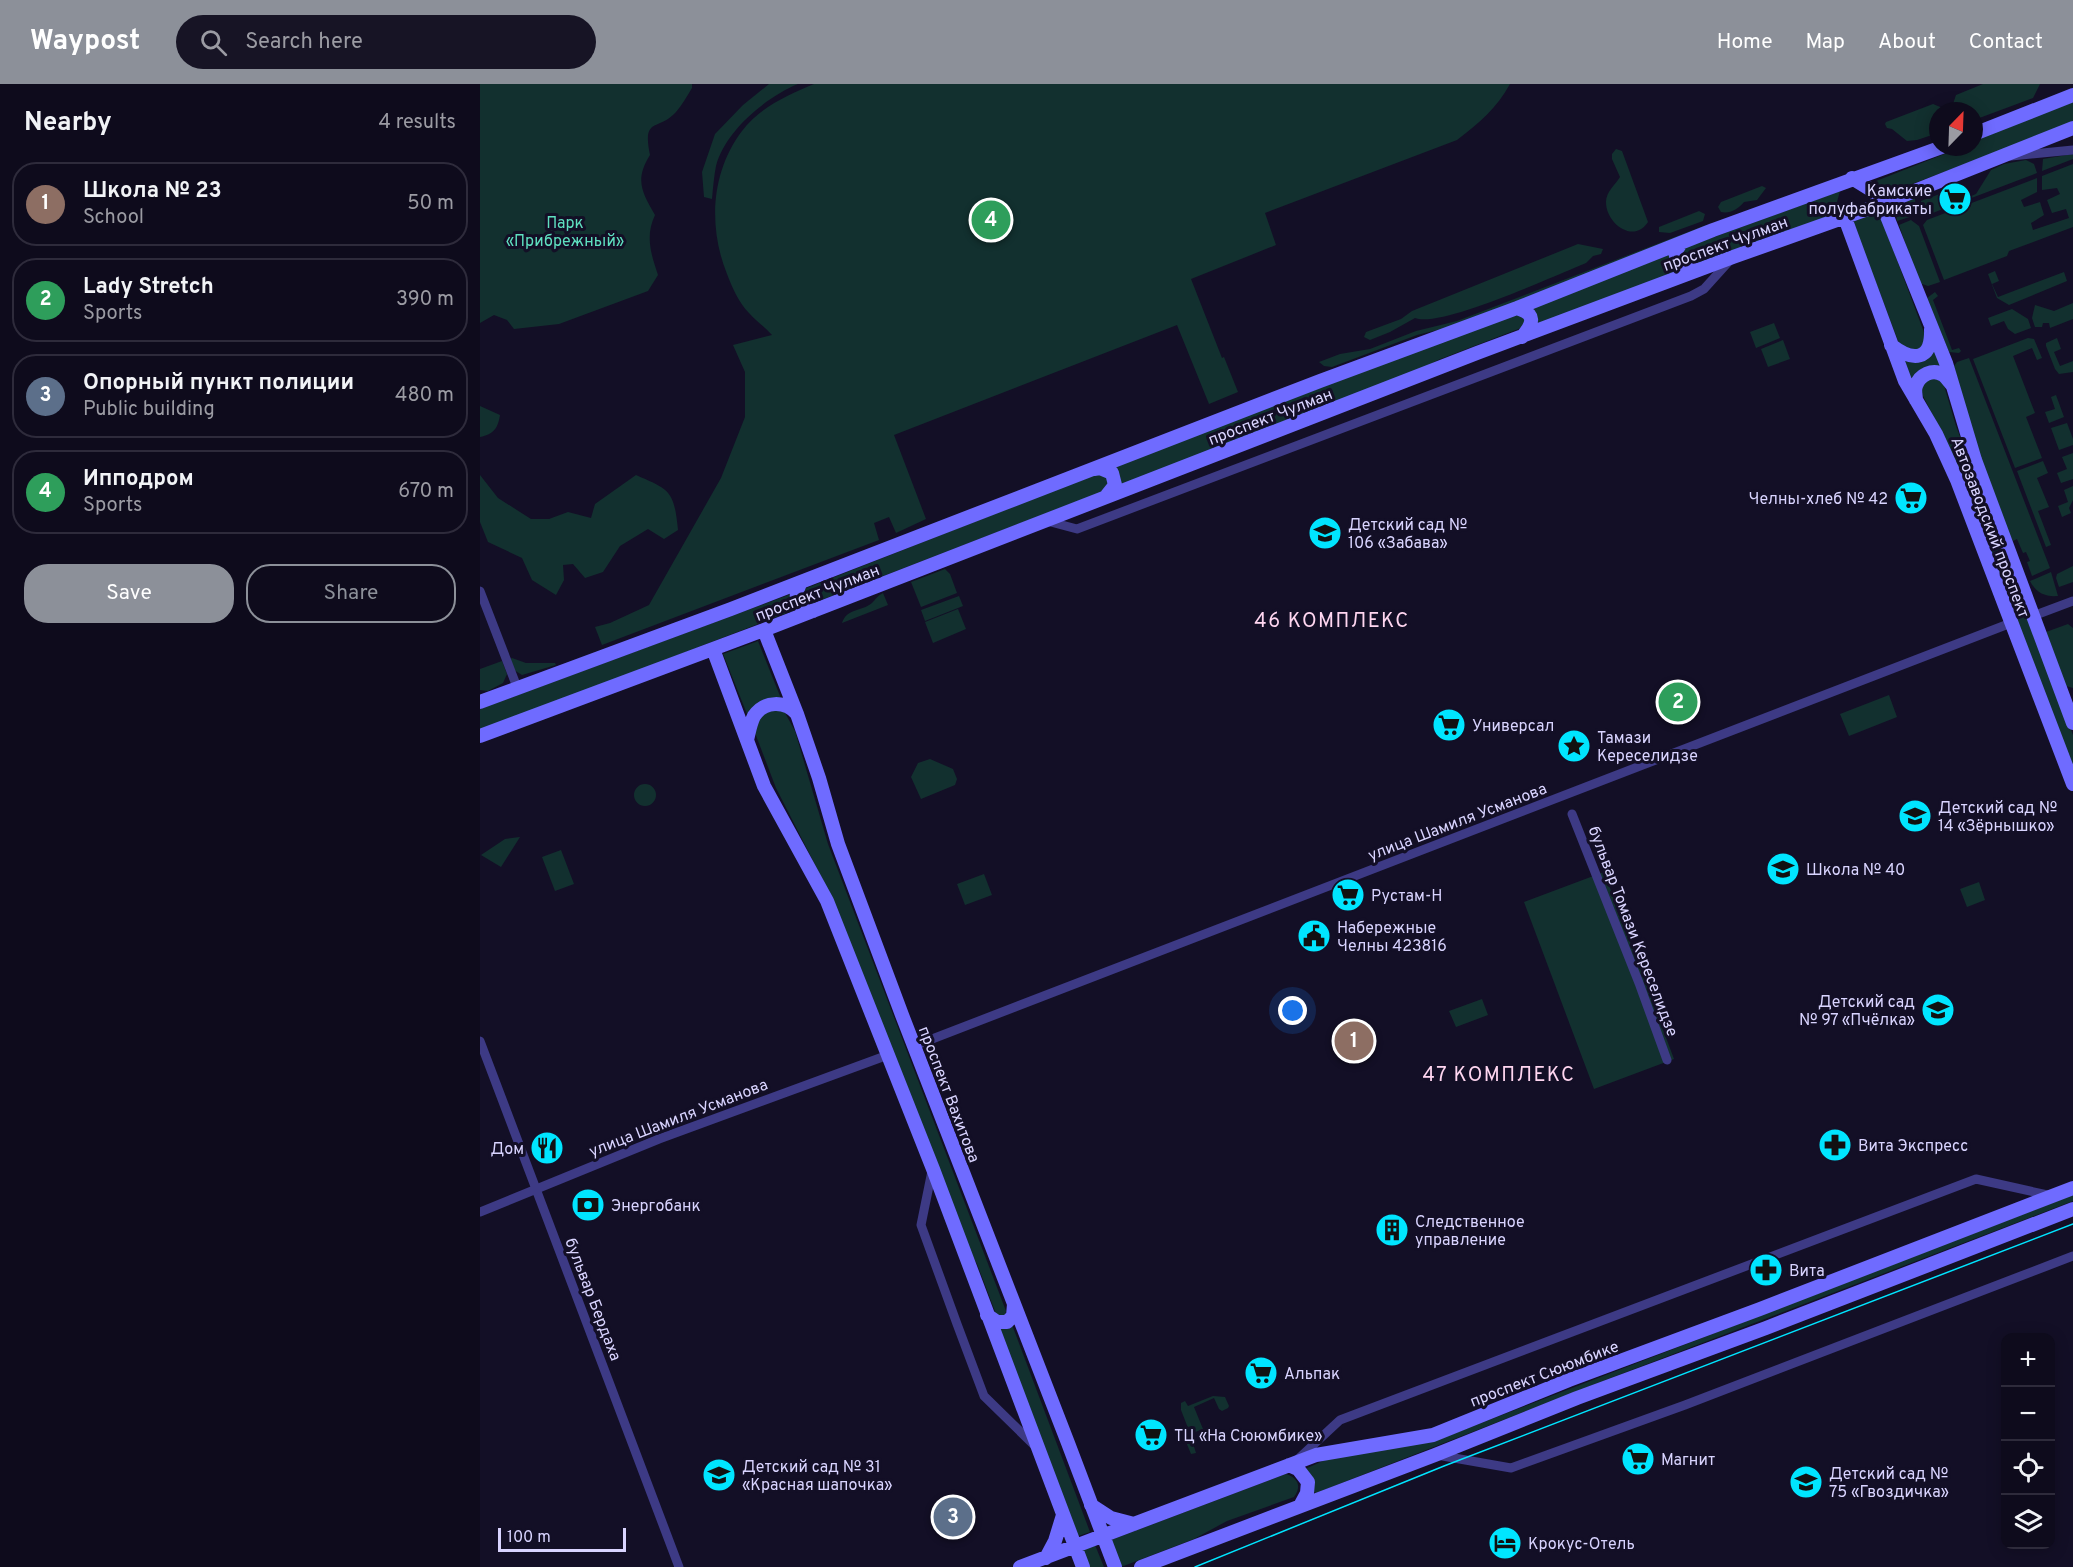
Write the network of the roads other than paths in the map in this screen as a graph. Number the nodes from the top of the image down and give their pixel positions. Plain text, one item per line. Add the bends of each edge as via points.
1 (2073, 95) edge
2 (2073, 128) edge
3 (1983, 130) edge
4 (2073, 150) edge
5 (1929, 151) edge
6 (1999, 157) junction
7 (1852, 178) junction
8 (1882, 204) junction
9 (1845, 218) junction
10 (1681, 243) junction
11 (1733, 256) junction
12 (1696, 270) junction
13 (1516, 308) junction
14 (1931, 326) junction
15 (1522, 337) junction
16 (1891, 345) junction
17 (1953, 387) junction
18 (1916, 400) junction
19 (1094, 469) junction
20 (1107, 495) junction
21 (1047, 521) junction
22 (801, 582) junction
23 (480, 591) edge
24 (2073, 601) edge
25 (813, 611) junction
26 (2033, 616) junction
27 (2011, 623) junction
28 (764, 630) junction
29 (713, 649) junction
30 (518, 687) junction
31 (480, 693) edge
32 (498, 695) junction
33 (480, 702) edge
34 (797, 714) junction
35 (2073, 723) edge
36 (480, 736) edge
37 (747, 740) junction
38 (2073, 784) edge
39 (1572, 814) dead end
40 (480, 1041) edge
41 (914, 1046) junction
42 (888, 1055) junction
43 (1667, 1060) dead end
44 (933, 1169) junction
45 (535, 1188) junction
46 (2073, 1188) edge
47 (2054, 1196) junction
48 (2073, 1209) edge
49 (480, 1212) edge
50 (2073, 1256) edge
51 (1014, 1304) junction
52 (987, 1315) junction
53 (1038, 1448) junction
54 (1435, 1455) junction
55 (1291, 1464) junction
56 (1091, 1505) junction
57 (1300, 1506) junction
58 (1063, 1515) junction
59 (1134, 1524) junction
60 (1103, 1537) junction
61 (1075, 1547) junction
62 (1046, 1557) junction
63 (1145, 1566) edge
64 (679, 1567) edge
65 (1020, 1567) edge
66 (1083, 1567) edge
67 (1115, 1567) edge

1 - 3 main road
2 - 6 main road, проспект Чулман
4 - 6 street
5 - 7 main road, проспект Чулман
6 - 8 main road, проспект Чулман
7 - 8 main road, Автозаводский проспект via 1874,191
7 - 10 main road, проспект Чулман
8 - 9 main road, проспект Чулман
8 - 14 main road, Автозаводский проспект
9 - 11 main road, проспект Чулман
9 - 16 main road, Автозаводский проспект
10 - 12 main road via 1675,252 1678,263
10 - 13 main road, проспект Чулман
11 - 12 main road, проспект Чулман
11 - 21 street via 1704,289 1648,312 1077,529
12 - 15 main road, проспект Чулман
13 - 15 main road via 1526,311 1532,321
13 - 19 main road, проспект Чулман
14 - 16 main road via 1929,345 1922,354 1909,357
14 - 17 main road, Автозаводский проспект
15 - 20 main road, проспект Чулман
16 - 18 main road, Автозаводский проспект
17 - 18 main road via 1943,375 1926,374 1917,383
17 - 26 main road, Автозаводский проспект via 1975,460
18 - 27 main road, Автозаводский проспект via 1957,480
19 - 20 main road via 1112,473 1115,485
19 - 22 main road, проспект Чулман
20 - 21 main road, проспект Чулман
21 - 25 main road, проспект Чулман
22 - 25 main road via 796,591 798,603
22 - 30 main road, проспект Чулман
23 - 30 street
24 - 26 street
25 - 28 main road, проспект Чулман
26 - 35 main road, Автозаводский проспект
27 - 38 main road, Автозаводский проспект
27 - 41 street, улица Шамиля Усманова
28 - 29 main road, проспект Чулман
28 - 34 main road, проспект Вахитова
29 - 36 main road, проспект Чулман
29 - 37 main road
30 - 32 main road, проспект Чулман
31 - 32 street
32 - 33 main road, проспект Чулман
34 - 37 main road via 781,704 767,705 752,719
34 - 41 main road, проспект Вахитова via 838,844
37 - 42 main road via 769,795 827,901
39 - 43 street, бульвар Томази Кереселидзе
40 - 45 street, бульвар Бердаха
41 - 51 main road, проспект Вахитова
42 - 44 main road
42 - 45 street, улица Шамиля Усманова
44 - 52 main road
44 - 53 street via 921,1225 984,1396
45 - 49 street, улица Шамиля Усманова
45 - 64 street, бульвар Бердаха
46 - 47 main road, проспект Сююмбике
47 - 55 main road, проспект Сююмбике via 1433,1435 1316,1455
47 - 55 street via 1976,1179 1340,1420
48 - 54 main road
50 - 54 street via 1511,1468
51 - 52 main road via 1013,1316 1007,1322 997,1322
51 - 56 main road, проспект Вахитова
52 - 53 main road
53 - 58 main road
54 - 57 main road
55 - 57 main road via 1308,1482
55 - 59 main road, проспект Сююмбике
56 - 59 main road via 1111,1518
56 - 60 main road, проспект Вахитова
57 - 63 main road
58 - 61 main road
58 - 62 main road
59 - 60 main road, проспект Сююмбике
60 - 61 main road, проспект Сююмбике
60 - 67 main road, проспект Вахитова
61 - 62 main road, проспект Сююмбике
61 - 66 main road
62 - 65 main road, проспект Сююмбике

